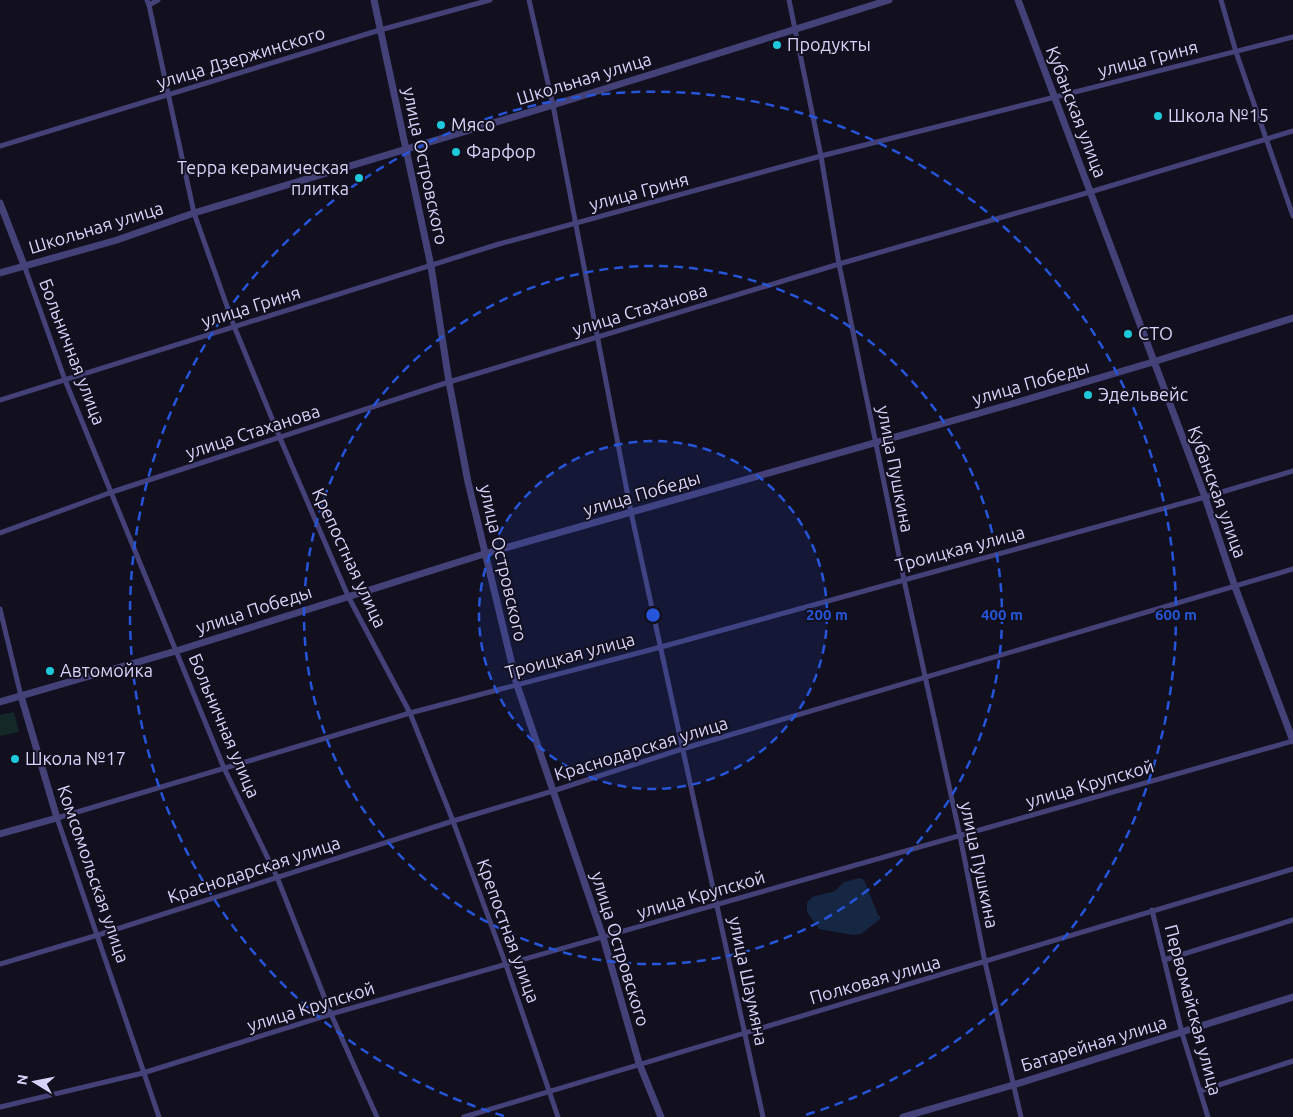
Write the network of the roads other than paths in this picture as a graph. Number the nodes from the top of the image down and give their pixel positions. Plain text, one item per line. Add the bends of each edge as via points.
1 (158, 0) edge
2 (374, 0) edge
3 (490, 0) edge
4 (528, 0) edge
5 (789, 0) edge
6 (889, 0) edge
7 (1018, 0) edge
8 (1221, 0) edge
9 (148, 3) edge
10 (795, 28) junction
11 (380, 30) junction
12 (1293, 36) edge
13 (1236, 52) junction
14 (168, 94) junction
15 (1054, 97) junction
16 (553, 105) junction
17 (1293, 131) edge
18 (1267, 138) junction
19 (0, 146) edge
20 (406, 148) junction
21 (821, 156) junction
22 (1090, 192) junction
23 (0, 203) edge
24 (194, 213) junction
25 (1293, 216) edge
26 (577, 223) junction
27 (839, 264) junction
28 (24, 265) junction
29 (431, 266) junction
30 (0, 273) edge
31 (1293, 318) edge
32 (234, 326) junction
33 (597, 337) junction
34 (1153, 362) junction
35 (65, 380) junction
36 (449, 382) junction
37 (0, 400) edge
38 (280, 438) junction
39 (876, 443) junction
40 (1293, 471) edge
41 (112, 492) junction
42 (1205, 497) junction
43 (631, 512) junction
44 (0, 533) edge
45 (484, 554) junction
46 (1293, 569) edge
47 (904, 580) junction
48 (1235, 587) junction
49 (348, 596) junction
50 (0, 610) edge
51 (661, 647) junction
52 (176, 651) junction
53 (925, 679) junction
54 (517, 685) junction
55 (21, 696) junction
56 (0, 702) edge
57 (410, 713) junction
58 (1293, 741) edge
59 (682, 750) junction
60 (224, 768) junction
61 (553, 791) junction
62 (57, 818) junction
63 (453, 821) junction
64 (0, 834) edge
65 (960, 836) junction
66 (1293, 868) edge
67 (277, 877) junction
68 (717, 905) junction
69 (1152, 910) junction
70 (1293, 920) edge
71 (98, 935) junction
72 (604, 937) junction
73 (1164, 960) junction
74 (985, 962) junction
75 (0, 964) edge
76 (506, 965) junction
77 (1293, 997) edge
78 (331, 1014) junction
79 (746, 1032) junction
80 (1182, 1033) junction
81 (1293, 1061) edge
82 (639, 1063) junction
83 (143, 1073) junction
84 (1013, 1085) junction
85 (550, 1091) junction
86 (1200, 1091) junction
87 (0, 1107) edge
88 (159, 1117) edge
89 (376, 1117) edge
90 (464, 1117) edge
91 (558, 1117) edge
92 (661, 1117) edge
93 (764, 1117) edge
94 (904, 1117) edge
95 (1021, 1117) edge
96 (1208, 1117) edge

1 - 9 street
2 - 11 street, улица Островского
3 - 11 street, улица Дзержинского
4 - 16 street, улица Шаумяна
5 - 10 street, улица Пушкина
6 - 10 street, Школьная улица
7 - 15 street, Кубанская улица
8 - 13 street
9 - 14 street, Крепостная улица
10 - 16 street, Школьная улица
10 - 21 street, улица Пушкина
11 - 14 street, улица Дзержинского
11 - 20 street, улица Островского
12 - 13 street, улица Гриня
13 - 15 street, улица Гриня
13 - 18 street
14 - 19 street, улица Дзержинского
14 - 24 street, Крепостная улица
15 - 21 street, улица Гриня
15 - 22 street, Кубанская улица
16 - 20 street, Школьная улица
16 - 26 street, улица Шаумяна
17 - 18 street, улица Стаханова
18 - 22 street, улица Стаханова
18 - 25 street
20 - 24 street, Школьная улица
20 - 29 street, улица Островского
21 - 26 street, улица Гриня
21 - 27 street, улица Пушкина
22 - 27 street, улица Стаханова
22 - 34 street, Кубанская улица
23 - 28 street, Больничная улица
24 - 28 street, Школьная улица via 117,240
24 - 32 street, Крепостная улица
26 - 29 street, улица Гриня
26 - 33 street, улица Шаумяна
27 - 33 street, улица Стаханова
27 - 39 street, улица Пушкина
28 - 30 street, Школьная улица
28 - 35 street, Больничная улица
29 - 32 street, улица Гриня
29 - 36 street, улица Островского
31 - 34 street, улица Победы
32 - 35 street, улица Гриня
32 - 38 street, Крепостная улица
33 - 36 street, улица Стаханова
33 - 43 street, улица Шаумяна
34 - 39 street, улица Победы
34 - 42 street, Кубанская улица
35 - 37 street, улица Гриня
35 - 41 street, Больничная улица
36 - 38 street, улица Стаханова
36 - 45 street, улица Островского
38 - 41 street, улица Стаханова
38 - 49 street, Крепостная улица
39 - 43 street, улица Победы
39 - 47 street, улица Пушкина
40 - 42 street, Троицкая улица
41 - 44 street, улица Стаханова
41 - 52 street, Больничная улица
42 - 47 street, Троицкая улица
42 - 48 street, Кубанская улица
43 - 45 street, улица Победы
43 - 51 street, улица Шаумяна
45 - 49 street, улица Победы
45 - 54 street, улица Островского
46 - 48 street, Краснодарская улица
47 - 51 street, Троицкая улица
47 - 53 street, улица Пушкина
48 - 53 street, Краснодарская улица
48 - 58 street, Кубанская улица
49 - 52 street, улица Победы
49 - 57 street, Крепостная улица
50 - 55 street, Комсомольская улица
51 - 54 street, Троицкая улица
51 - 59 street, улица Шаумяна
52 - 55 street, улица Победы
52 - 60 street, Больничная улица
53 - 59 street, Краснодарская улица
53 - 65 street, улица Пушкина
54 - 57 street, Троицкая улица
54 - 61 street, улица Островского
55 - 56 street, улица Победы
55 - 62 street, Комсомольская улица
57 - 60 street, Троицкая улица
57 - 63 street, Крепостная улица
58 - 65 street, улица Крупской
59 - 61 street, Краснодарская улица
59 - 68 street, улица Шаумяна
60 - 62 street, Троицкая улица
60 - 67 street, Больничная улица
61 - 63 street, Краснодарская улица
61 - 72 street, улица Островского
62 - 64 street, Троицкая улица
62 - 71 street, Комсомольская улица
63 - 67 street, Краснодарская улица
63 - 76 street, Крепостная улица
65 - 68 street, улица Крупской
65 - 74 street, улица Пушкина
66 - 69 street, Полковая улица
67 - 71 street, Краснодарская улица
67 - 78 street, Больничная улица
68 - 72 street, улица Крупской
68 - 79 street, улица Шаумяна
69 - 73 street, Первомайская улица
69 - 74 street, Полковая улица
70 - 73 street
71 - 75 street, Краснодарская улица
71 - 83 street, Комсомольская улица
72 - 76 street, улица Крупской
72 - 82 street, улица Островского
73 - 80 street, Первомайская улица
74 - 79 street, Полковая улица
74 - 84 street, улица Пушкина
76 - 78 street, улица Крупской
76 - 85 street, Крепостная улица
77 - 80 street, Батарейная улица
78 - 83 street, улица Крупской
78 - 89 street, Больничная улица
79 - 82 street, Полковая улица
79 - 93 street, улица Шаумяна
80 - 84 street, Батарейная улица
80 - 86 street, Первомайская улица
81 - 86 street
82 - 85 street, Полковая улица
82 - 92 street, улица Островского
83 - 87 street, улица Крупской
83 - 88 street, Комсомольская улица
84 - 94 street, Батарейная улица
84 - 95 street, улица Пушкина
85 - 90 street, Полковая улица
85 - 91 street, Крепостная улица
86 - 96 street, Первомайская улица

